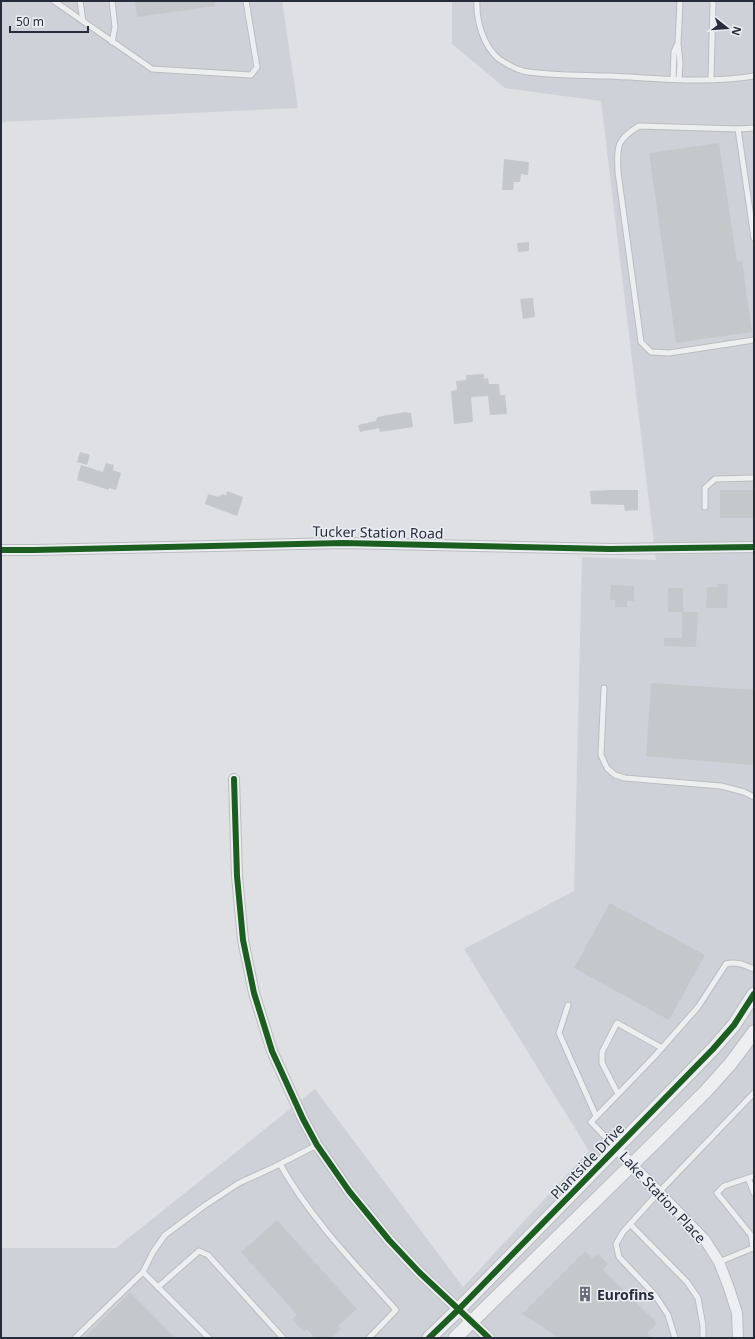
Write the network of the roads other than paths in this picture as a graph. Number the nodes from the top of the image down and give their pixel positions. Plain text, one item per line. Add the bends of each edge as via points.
1 (54, 1) edge
2 (80, 1) edge
3 (112, 1) edge
4 (246, 1) edge
5 (477, 1) edge
6 (680, 1) edge
7 (713, 1) edge
8 (83, 21) junction
9 (112, 42) junction
10 (678, 44) junction
11 (754, 76) edge
12 (672, 79) junction
13 (679, 79) junction
14 (711, 79) junction
15 (754, 128) edge
16 (738, 129) junction
17 (754, 238) edge
18 (754, 340) edge
19 (754, 478) edge
20 (705, 507) dead end
21 (754, 547) edge
22 (1, 550) edge
23 (604, 688) dead end
24 (234, 780) dead end
25 (754, 797) edge
26 (754, 969) edge
27 (754, 994) edge
28 (568, 1005) dead end
29 (754, 1032) edge
30 (662, 1048) junction
31 (754, 1093) edge
32 (618, 1094) junction
33 (596, 1116) junction
34 (317, 1145) junction
35 (616, 1148) junction
36 (280, 1164) junction
37 (632, 1164) junction
38 (754, 1176) edge
39 (748, 1178) junction
40 (659, 1192) junction
41 (754, 1193) edge
42 (630, 1224) junction
43 (753, 1235) edge
44 (719, 1262) junction
45 (143, 1272) junction
46 (158, 1286) junction
47 (458, 1310) junction
48 (471, 1322) junction
49 (75, 1338) edge
50 (209, 1338) edge
51 (283, 1338) edge
52 (369, 1338) edge
53 (429, 1338) edge
54 (455, 1338) edge
55 (489, 1338) edge
56 (675, 1338) edge
57 (703, 1338) edge
58 (738, 1338) edge

1 - 8 lane
2 - 8 lane
3 - 9 lane via 115,27
4 - 9 lane via 256,67 252,75 152,69
5 - 12 lane via 478,18 488,47 499,59 522,71
6 - 10 lane
7 - 14 lane
8 - 9 lane
10 - 12 lane via 674,52
10 - 13 lane
11 - 14 lane
12 - 13 lane
13 - 14 lane
15 - 16 lane
16 - 17 lane
16 - 18 lane via 639,126 631,130 620,142 618,172 641,342 651,352 669,354
19 - 20 lane via 715,479 705,488
21 - 22 street, Tucker Station Road via 610,549 343,543
23 - 25 lane via 601,755 607,768 615,776 721,786
24 - 34 street via 238,890 243,940 254,993 272,1050
26 - 30 lane via 741,963 726,964 698,1007
27 - 35 street, Plantside Drive via 734,1026
28 - 33 lane via 559,1033
29 - 37 street via 716,1080
30 - 32 lane
30 - 32 lane via 617,1023 602,1052 602,1063
31 - 40 lane
32 - 33 lane
33 - 35 lane via 591,1122
34 - 36 lane
34 - 47 street via 349,1191 389,1240
35 - 37 street, Lake Station Place
35 - 47 street, Plantside Drive
36 - 45 lane via 239,1183 165,1235
36 - 52 lane via 290,1183 338,1245 396,1310
37 - 40 street, Lake Station Place
37 - 48 street
38 - 39 lane
39 - 41 lane
39 - 43 lane via 724,1186 717,1193
40 - 42 lane
40 - 44 street, Lake Station Place via 705,1240
42 - 56 lane via 616,1244 620,1257 655,1295 668,1315
42 - 57 lane via 687,1282 698,1298
43 - 44 lane via 753,1248
44 - 58 street, Lake Station Place via 737,1314
45 - 46 lane
45 - 49 lane
46 - 50 lane
46 - 51 lane via 200,1251 208,1255
47 - 48 street
47 - 53 street, Plantside Drive
48 - 54 street
48 - 55 street

